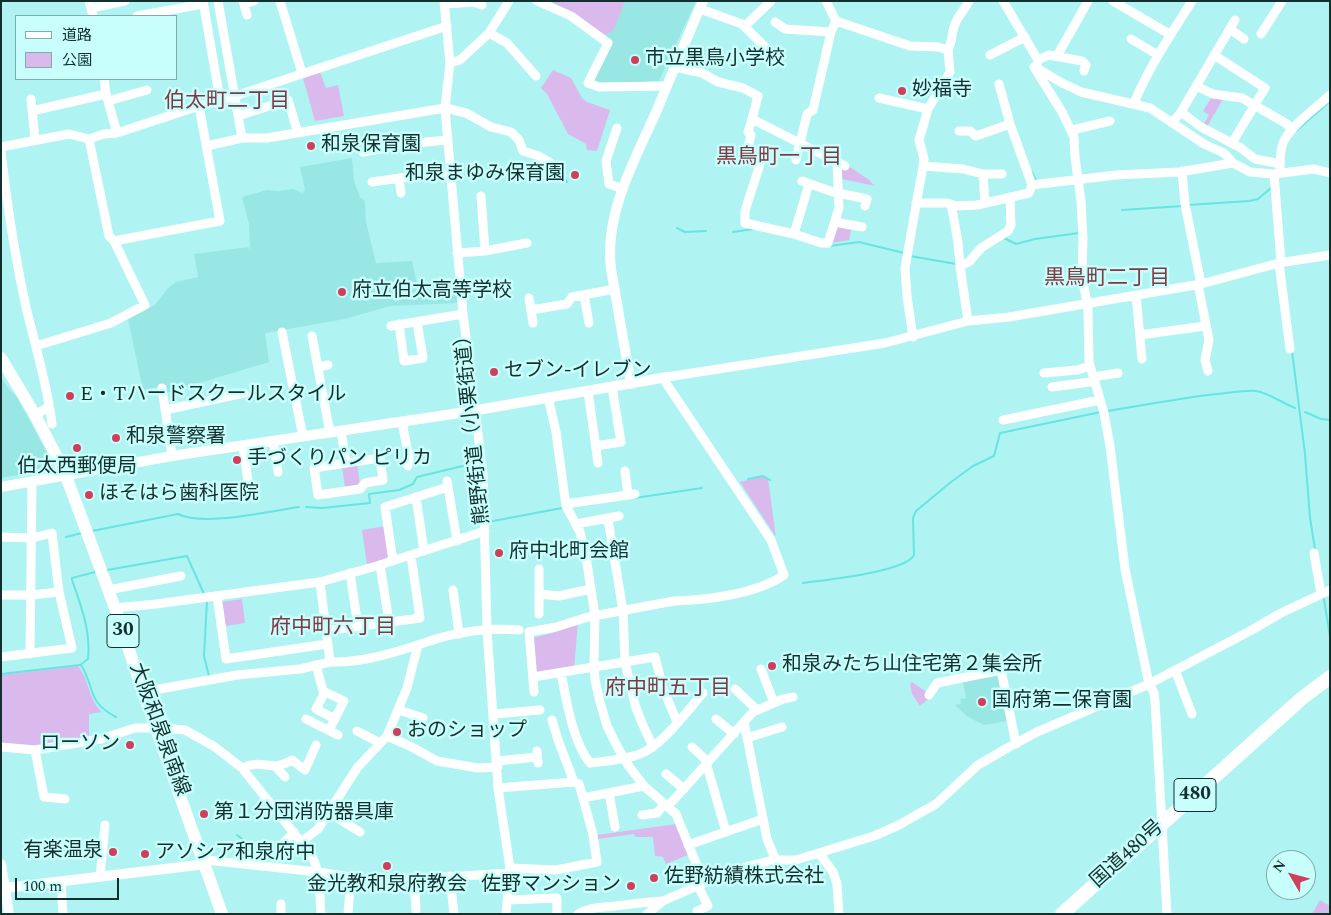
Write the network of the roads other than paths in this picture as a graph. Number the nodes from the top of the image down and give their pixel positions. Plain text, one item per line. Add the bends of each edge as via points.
1 (126, 1) edge
2 (218, 1) edge
3 (254, 1) edge
4 (280, 1) edge
5 (509, 1) edge
6 (537, 1) edge
7 (771, 1) edge
8 (826, 1) edge
9 (969, 1) edge
10 (1003, 1) edge
11 (1088, 1) edge
12 (1113, 1) edge
13 (1192, 1) edge
14 (1282, 1) edge
15 (203, 3) edge
16 (244, 3) edge
17 (443, 4) edge
18 (702, 5) edge
19 (468, 6) edge
20 (482, 6) dead end
21 (91, 8) edge
22 (142, 15) edge
23 (248, 15) dead end
24 (836, 20) junction
25 (1235, 20) dead end
26 (775, 22) dead end
27 (447, 26) junction
28 (744, 26) junction
29 (1230, 29) junction
30 (831, 32) junction
31 (490, 33) junction
32 (1261, 34) dead end
33 (1171, 35) junction
34 (1025, 38) junction
35 (1131, 39) dead end
36 (1244, 39) dead end
37 (948, 50) junction
38 (516, 53) junction
39 (990, 55) dead end
40 (1158, 55) junction
41 (1214, 55) junction
42 (1057, 56) junction
43 (776, 57) dead end
44 (509, 59) dead end
45 (450, 63) junction
46 (1036, 64) junction
47 (675, 67) junction
48 (1084, 71) dead end
49 (302, 73) junction
50 (536, 76) dead end
51 (104, 80) edge
52 (999, 84) dead end
53 (667, 86) junction
54 (1196, 86) junction
55 (147, 90) dead end
56 (1330, 95) edge
57 (235, 96) junction
58 (107, 98) junction
59 (879, 98) dead end
60 (220, 100) junction
61 (1134, 103) junction
62 (1254, 105) junction
63 (199, 106) junction
64 (445, 108) junction
65 (928, 109) junction
66 (1181, 112) junction
67 (238, 116) junction
68 (752, 119) junction
69 (1110, 121) dead end
70 (1172, 123) junction
71 (1010, 124) junction
72 (1292, 129) junction
73 (1072, 130) junction
74 (959, 131) dead end
75 (613, 132) dead end
76 (117, 133) junction
77 (298, 133) junction
78 (242, 138) junction
79 (89, 139) junction
80 (36, 140) junction
81 (448, 140) junction
82 (800, 142) junction
83 (1232, 143) junction
84 (206, 146) junction
85 (1, 147) edge
86 (1, 152) edge
87 (363, 152) dead end
88 (796, 160) dead end
89 (1233, 163) junction
90 (1276, 163) dead end
91 (554, 165) dead end
92 (923, 166) junction
93 (1182, 171) junction
94 (1329, 172) edge
95 (451, 174) junction
96 (982, 174) junction
97 (1002, 174) dead end
98 (1277, 174) junction
99 (399, 178) junction
100 (1077, 179) junction
101 (372, 182) dead end
102 (1032, 185) junction
103 (623, 189) junction
104 (840, 192) junction
105 (401, 193) dead end
106 (481, 196) dead end
107 (1010, 197) junction
108 (916, 202) junction
109 (985, 203) junction
110 (951, 204) junction
111 (865, 206) dead end
112 (835, 222) junction
113 (857, 229) dead end
114 (794, 234) junction
115 (114, 241) junction
116 (523, 241) dead end
117 (485, 251) junction
118 (457, 253) junction
119 (1330, 254) edge
120 (1280, 262) junction
121 (960, 266) junction
122 (1199, 284) junction
123 (615, 290) junction
124 (584, 294) junction
125 (1136, 295) junction
126 (529, 298) dead end
127 (1087, 303) junction
128 (531, 310) junction
129 (463, 314) junction
130 (422, 319) junction
131 (968, 321) junction
132 (533, 323) dead end
133 (589, 323) dead end
134 (1205, 326) junction
135 (282, 332) dead end
136 (1140, 335) junction
137 (312, 336) dead end
138 (913, 337) junction
139 (36, 346) junction
140 (1290, 349) dead end
141 (1, 358) edge
142 (1142, 359) dead end
143 (328, 365) dead end
144 (1090, 366) junction
145 (318, 367) junction
146 (1208, 372) dead end
147 (1044, 373) dead end
148 (1118, 373) dead end
149 (667, 377) junction
150 (1094, 379) junction
151 (631, 384) junction
152 (1056, 384) dead end
153 (612, 387) junction
154 (162, 388) dead end
155 (588, 390) junction
156 (239, 391) dead end
157 (548, 398) junction
158 (1100, 400) junction
159 (47, 408) junction
160 (165, 410) junction
161 (474, 410) junction
162 (35, 415) junction
163 (1007, 417) dead end
164 (402, 422) junction
165 (52, 424) dead end
166 (341, 431) junction
167 (330, 433) junction
168 (303, 437) junction
169 (273, 441) junction
170 (243, 446) junction
171 (596, 446) junction
172 (172, 456) junction
173 (346, 463) junction
174 (598, 463) dead end
175 (408, 466) dead end
176 (278, 472) dead end
177 (65, 475) junction
178 (628, 475) dead end
179 (248, 481) dead end
180 (32, 482) junction
181 (1, 487) edge
182 (416, 497) junction
183 (566, 504) junction
184 (619, 516) dead end
185 (608, 518) junction
186 (576, 524) junction
187 (485, 531) junction
188 (1, 537) edge
189 (32, 538) junction
190 (457, 541) junction
191 (424, 551) junction
192 (1314, 553) dead end
193 (411, 556) junction
194 (393, 561) junction
195 (380, 565) junction
196 (350, 573) junction
197 (542, 573) dead end
198 (181, 576) dead end
199 (320, 582) junction
200 (591, 589) junction
201 (108, 590) junction
202 (453, 590) dead end
203 (1330, 590) edge
204 (59, 592) junction
205 (539, 594) junction
206 (1321, 594) junction
207 (1, 595) edge
208 (31, 595) junction
209 (217, 596) junction
210 (115, 608) junction
211 (623, 611) junction
212 (539, 614) dead end
213 (595, 615) junction
214 (389, 622) junction
215 (358, 626) junction
216 (325, 630) junction
217 (487, 630) junction
218 (519, 630) dead end
219 (459, 634) junction
220 (327, 644) junction
221 (418, 645) junction
222 (30, 654) junction
223 (1, 657) edge
224 (999, 660) dead end
225 (330, 662) junction
226 (625, 662) junction
227 (316, 665) junction
228 (594, 668) junction
229 (761, 668) dead end
230 (1001, 670) junction
231 (1175, 670) junction
232 (561, 673) junction
233 (533, 677) junction
234 (1330, 677) edge
235 (1149, 684) junction
236 (735, 689) dead end
237 (143, 692) junction
238 (325, 692) junction
239 (534, 692) dead end
240 (703, 693) dead end
241 (929, 695) dead end
242 (792, 697) dead end
243 (774, 703) junction
244 (399, 710) junction
245 (540, 710) dead end
246 (756, 711) junction
247 (494, 714) junction
248 (1192, 714) dead end
249 (423, 718) dead end
250 (306, 719) dead end
251 (335, 719) junction
252 (716, 719) dead end
253 (552, 720) dead end
254 (677, 722) junction
255 (744, 722) junction
256 (782, 727) dead end
257 (157, 728) junction
258 (329, 730) junction
259 (356, 731) dead end
260 (734, 734) junction
261 (338, 735) dead end
262 (387, 736) junction
263 (747, 738) junction
264 (380, 743) junction
265 (1016, 744) junction
266 (316, 745) dead end
267 (1, 747) edge
268 (654, 747) junction
269 (692, 747) dead end
270 (35, 750) junction
271 (537, 757) dead end
272 (624, 758) junction
273 (497, 764) junction
274 (707, 764) junction
275 (275, 766) junction
276 (242, 768) junction
277 (666, 774) dead end
278 (285, 777) dead end
279 (574, 782) junction
280 (644, 786) junction
281 (498, 788) junction
282 (684, 789) junction
283 (609, 793) junction
284 (583, 798) junction
285 (65, 799) dead end
286 (667, 806) junction
287 (329, 813) junction
288 (642, 815) dead end
289 (763, 819) junction
290 (1162, 824) junction
291 (105, 825) dead end
292 (615, 827) dead end
293 (294, 832) junction
294 (360, 832) dead end
295 (726, 832) junction
296 (301, 842) junction
297 (688, 845) junction
298 (280, 847) dead end
299 (819, 853) junction
300 (773, 860) junction
301 (204, 863) junction
302 (1, 864) edge
303 (510, 871) junction
304 (318, 872) junction
305 (100, 876) junction
306 (450, 876) junction
307 (352, 878) junction
308 (414, 880) junction
309 (61, 881) junction
310 (701, 884) junction
311 (5, 888) junction
312 (508, 900) junction
313 (663, 901) junction
314 (281, 904) dead end
315 (416, 910) dead end
316 (697, 911) dead end
317 (1067, 912) edge
318 (9, 914) edge
319 (63, 914) edge
320 (222, 914) edge
321 (281, 914) edge
322 (321, 914) edge
323 (348, 914) edge
324 (454, 914) edge
325 (506, 914) edge
326 (557, 914) edge
327 (578, 914) edge
328 (647, 914) edge
329 (839, 914) edge
330 (1167, 914) edge

1 - 21 street
2 - 57 street
3 - 16 street
4 - 49 street
5 - 31 street
6 - 53 street via 571,16 608,43 588,83 599,86
7 - 28 street
8 - 24 street
9 - 37 street via 956,21
10 - 34 street
11 - 42 street
12 - 33 street
13 - 33 street
14 - 32 street
15 - 22 street
15 - 60 street
16 - 23 street
17 - 19 street
17 - 27 street, 熊野街道（小栗街道）
18 - 28 street
18 - 47 street
19 - 20 street via 474,2
24 - 30 street
24 - 37 street via 910,46
25 - 29 street
26 - 30 street via 785,29
27 - 45 street, 熊野街道（小栗街道）
27 - 49 street
28 - 43 street via 760,47
29 - 36 street
29 - 41 street
30 - 82 street via 813,110 807,114
31 - 38 street
31 - 45 street via 460,60
33 - 40 street
34 - 39 street
34 - 46 street
35 - 40 street
37 - 65 street via 950,72
38 - 44 street
38 - 50 street
40 - 61 street
41 - 54 street
41 - 62 street via 1265,88
42 - 46 street via 1049,55
42 - 48 street via 1082,61 1086,65
45 - 64 street, 熊野街道（小栗街道）
46 - 61 street via 1062,84 1081,92
46 - 73 street
47 - 53 street
47 - 68 street via 702,74 717,85 743,88 758,96
49 - 57 street
51 - 58 street
52 - 71 street
53 - 103 street
54 - 62 street via 1212,94 1242,98
54 - 66 street
55 - 58 street
56 - 72 street
57 - 60 street
57 - 67 street
58 - 76 street
58 - 80 street via 31,106
59 - 65 street
60 - 63 street
61 - 70 street via 1150,108
62 - 72 street
62 - 83 street
63 - 76 street
63 - 84 street
64 - 77 street
64 - 81 street, 熊野街道（小栗街道）
64 - 91 street via 511,132 523,151
65 - 92 street via 919,140
66 - 70 street
66 - 83 street via 1201,128
67 - 77 street via 288,100
67 - 78 street
68 - 82 street
68 - 114 street via 745,159 760,164 745,212 746,223
69 - 73 street via 1100,128
70 - 89 street via 1224,153
71 - 74 street via 976,136 970,131
71 - 102 street
72 - 98 street via 1284,140
73 - 100 street via 1070,146
75 - 103 street via 611,156 606,161 609,184
76 - 79 street
77 - 78 street
78 - 84 street
79 - 80 street via 69,134
79 - 115 street via 108,236
80 - 85 street
81 - 87 street via 414,140
81 - 95 street, 熊野街道（小栗街道）
82 - 88 street
82 - 104 street via 841,164
83 - 90 street
84 - 115 street via 220,221
86 - 139 street via 18,264
89 - 93 street
89 - 98 street via 1250,172
92 - 96 street
92 - 108 street
93 - 100 street
93 - 122 street
94 - 98 street via 1314,169
95 - 99 street
95 - 118 street, 熊野街道（小栗街道）
96 - 97 street
96 - 109 street
98 - 120 street
99 - 101 street
99 - 105 street
100 - 102 street
100 - 127 street via 1083,239 1082,275
102 - 107 street via 1029,193
103 - 123 street via 616,211 610,254
104 - 111 street via 867,199
104 - 112 street
104 - 114 street via 806,182
106 - 117 street via 479,212
107 - 109 street
107 - 121 street via 1011,225 1008,231 980,248
108 - 110 street
108 - 138 street via 905,268
109 - 110 street
110 - 121 street
112 - 113 street
112 - 114 street via 828,243
115 - 139 street via 145,305 111,323
116 - 117 street
117 - 118 street
118 - 129 street, 熊野街道（小栗街道）
119 - 120 street
120 - 122 street
120 - 140 street
121 - 131 street
122 - 125 street
122 - 134 street
123 - 124 street
123 - 151 street
124 - 128 street via 572,297 568,304
124 - 133 street
125 - 127 street
125 - 136 street
126 - 128 street
127 - 131 street
127 - 144 street
128 - 132 street
129 - 130 street
129 - 161 street, 熊野街道（小栗街道）
130 - 130 street via 423,358 404,361 395,325
131 - 138 street
134 - 136 street
134 - 146 street via 1209,340 1205,360
135 - 168 street via 290,356
136 - 142 street
137 - 145 street
138 - 149 street
139 - 159 street
141 - 162 main road, 大阪和泉泉南線 / 30
143 - 145 street
144 - 147 street
144 - 150 street
145 - 167 street via 319,394
148 - 150 street
149 - 151 street
149 - 211 street via 666,383 771,540 784,575 752,590
150 - 152 street
150 - 158 street
151 - 153 street
153 - 155 street
153 - 171 street via 621,442
154 - 160 street
155 - 157 street
155 - 171 street
156 - 160 street via 200,398
157 - 161 street
157 - 183 street
158 - 163 street
158 - 235 street via 1110,446 1125,569
159 - 162 street
159 - 165 street
160 - 172 street
161 - 164 street
161 - 187 street, 熊野街道（小栗街道） via 483,474
162 - 177 main road, 大阪和泉泉南線 / 30
164 - 166 street
164 - 175 street
166 - 167 street
166 - 173 street
167 - 168 street
168 - 169 street
169 - 170 street
169 - 176 street
170 - 172 street
170 - 179 street
171 - 174 street
172 - 177 street
173 - 173 street via 380,458 383,480 365,482 360,489 318,495 314,468
177 - 180 street
177 - 201 main road, 大阪和泉泉南線 / 30
178 - 183 street via 632,495 592,496
180 - 181 street
180 - 189 street
182 - 190 street via 448,484
182 - 191 street
182 - 194 street via 385,507
183 - 186 street
184 - 185 street
185 - 186 street
185 - 211 street
186 - 200 street
187 - 190 street
187 - 217 street, 熊野街道（小栗街道）
188 - 189 street
189 - 204 street via 52,533
189 - 208 street
190 - 191 street
191 - 193 street
192 - 206 street
193 - 194 street
193 - 214 street via 420,618
194 - 195 street
195 - 196 street
195 - 214 street
196 - 199 street
196 - 215 street
197 - 205 street
198 - 201 street
199 - 209 street
199 - 216 street
200 - 205 street via 552,599
200 - 213 street
201 - 210 main road, 大阪和泉泉南線 / 30
202 - 219 street via 458,602
203 - 206 street
204 - 208 street
204 - 222 street via 72,648
205 - 212 street
206 - 231 street
207 - 208 street
208 - 222 street
209 - 210 street
209 - 220 street via 226,659
210 - 237 main road, 大阪和泉泉南線 / 30
211 - 213 street
211 - 226 street
213 - 228 street
213 - 233 street via 529,632
214 - 215 street
215 - 216 street
216 - 220 street
217 - 218 street
217 - 219 street
217 - 247 street, 熊野街道（小栗街道）
219 - 221 street
220 - 225 street
221 - 225 street via 349,662
221 - 244 street
222 - 223 street
224 - 230 street
225 - 227 street
226 - 228 street
226 - 254 street via 655,657
226 - 268 street via 635,705
227 - 237 street
227 - 238 street
228 - 232 street
228 - 272 street via 607,726
229 - 243 street
230 - 241 street via 937,683
230 - 265 street
231 - 235 street
231 - 248 street
232 - 233 street
232 - 272 street via 570,716 590,763
233 - 239 street
234 - 290 highway, 国道480号 / 480 via 1301,699
235 - 265 street
235 - 290 street via 1155,701
236 - 246 street
237 - 257 main road, 大阪和泉泉南線 / 30
238 - 251 street via 316,708
238 - 251 street via 344,701
240 - 254 street
242 - 243 street
243 - 246 street
244 - 249 street
244 - 262 street
245 - 247 street via 530,708
246 - 255 street
247 - 273 street, 熊野街道（小栗街道）
250 - 258 street
251 - 258 street
252 - 260 street
253 - 279 street
254 - 268 street
255 - 260 street
255 - 263 street
256 - 263 street
257 - 270 street via 135,728 101,739
257 - 276 street via 186,730
257 - 301 main road, 大阪和泉泉南線 / 30
258 - 261 street
259 - 264 street
260 - 274 street
262 - 264 street
262 - 273 street via 437,761 478,768
263 - 289 street
264 - 287 street via 357,768
265 - 299 street via 978,765 936,804 906,822
266 - 275 street via 305,770 292,760 284,766
267 - 270 street
268 - 272 street
269 - 274 street
270 - 285 street via 44,797
271 - 273 street
272 - 280 street
273 - 281 street, 熊野街道（小栗街道）
274 - 282 street
274 - 295 street
275 - 276 street via 251,763
275 - 278 street
276 - 293 street
277 - 282 street
279 - 281 street
279 - 284 street via 579,784
280 - 283 street
280 - 286 street
281 - 303 street, 熊野街道（小栗街道）
282 - 286 street
283 - 284 street
283 - 292 street
284 - 303 street via 597,862 556,870
286 - 288 street via 657,813
286 - 297 street via 676,814
287 - 294 street
287 - 296 street via 318,829
289 - 295 street
289 - 300 street
290 - 317 highway, 国道480号 / 480
290 - 330 street
291 - 305 street via 101,834
293 - 296 street
293 - 298 street
295 - 297 street
296 - 304 street via 316,862
297 - 310 street
299 - 300 street via 796,860
299 - 329 street via 836,884
300 - 310 street
301 - 304 street via 206,860
301 - 305 street
301 - 320 main road, 大阪和泉泉南線 / 30
302 - 311 street
303 - 306 street
303 - 312 street, 熊野街道（小栗街道）
304 - 307 street
304 - 322 street
305 - 309 street
306 - 308 street
306 - 324 street
307 - 308 street
307 - 323 street
308 - 315 street
309 - 311 street
309 - 319 street
310 - 313 street
310 - 316 street via 708,906
311 - 318 street
312 - 325 street, 熊野街道（小栗街道）
312 - 326 street via 557,898
313 - 327 street via 593,907
313 - 328 street
314 - 321 street

